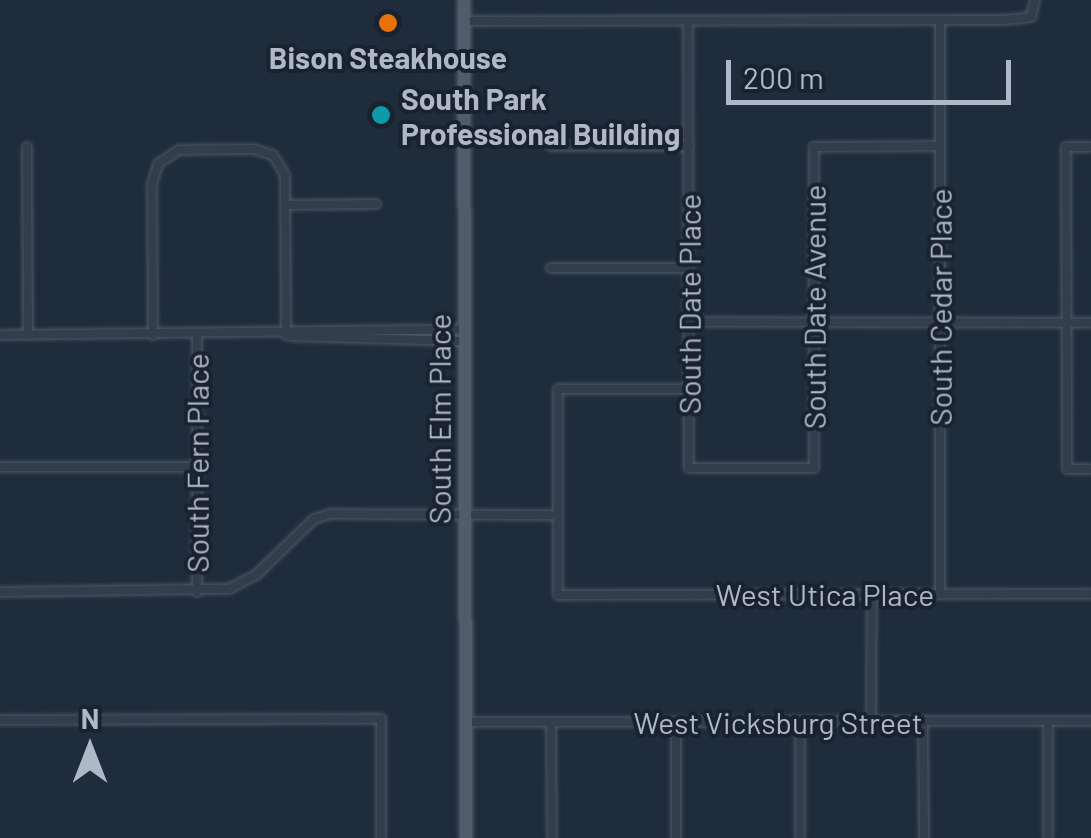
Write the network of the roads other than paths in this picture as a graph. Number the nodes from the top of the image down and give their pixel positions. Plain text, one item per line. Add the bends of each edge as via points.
1 (464, 0) edge
2 (1035, 0) edge
3 (464, 21) junction
4 (688, 21) junction
5 (940, 21) junction
6 (551, 146) dead end
7 (689, 146) junction
8 (940, 146) junction
9 (28, 147) dead end
10 (1091, 147) edge
11 (287, 204) junction
12 (376, 204) dead end
13 (551, 268) dead end
14 (689, 268) junction
15 (689, 322) junction
16 (814, 322) junction
17 (940, 322) junction
18 (1066, 323) junction
19 (1091, 323) edge
20 (28, 334) junction
21 (153, 334) junction
22 (197, 334) junction
23 (0, 335) edge
24 (286, 335) junction
25 (464, 335) junction
26 (689, 390) junction
27 (198, 466) junction
28 (0, 467) edge
29 (689, 468) joint
30 (1091, 468) edge
31 (464, 514) junction
32 (558, 515) junction
33 (0, 592) edge
34 (197, 592) junction
35 (872, 594) junction
36 (940, 594) junction
37 (1091, 594) edge
38 (0, 720) edge
39 (465, 722) junction
40 (551, 722) junction
41 (676, 722) junction
42 (800, 722) junction
43 (872, 722) junction
44 (924, 722) junction
45 (1048, 722) junction
46 (1091, 722) edge
47 (380, 838) edge
48 (466, 838) edge
49 (552, 838) edge
50 (676, 838) edge
51 (800, 838) edge
52 (924, 838) edge
53 (1048, 838) edge

1 - 3 main road, South Elm Place
2 - 5 street via 1031,17
3 - 4 street
3 - 25 main road, South Elm Place
4 - 5 street
4 - 7 street, South Date Place
5 - 8 street, South Cedar Place
6 - 7 street
7 - 14 street, South Date Place
8 - 16 street, South Date Avenue via 814,146
8 - 17 street, South Cedar Place
9 - 20 street
10 - 18 street via 1066,147
11 - 12 street
11 - 21 street via 286,175 273,156 179,150 158,164
11 - 24 street
13 - 14 street
14 - 15 street, South Date Place
15 - 16 street
15 - 26 street, South Date Place
16 - 17 street
16 - 29 street, South Date Avenue via 814,468
17 - 18 street
17 - 36 street, South Cedar Place
18 - 19 street
18 - 30 street via 1066,469
20 - 21 street
20 - 23 street
21 - 22 street
22 - 24 street
22 - 27 street, South Fern Place
24 - 25 street
25 - 31 main road, South Elm Place
26 - 29 street, South Date Place
26 - 32 street via 558,389
27 - 28 street
27 - 34 street, South Fern Place
31 - 32 street
31 - 34 street via 321,516 250,580
31 - 39 main road, South Elm Place
32 - 35 street, West Utica Place via 558,595
33 - 34 street
35 - 36 street, West Utica Place
35 - 43 street
36 - 37 street, West Utica Place
38 - 47 street via 381,719
39 - 40 street, West Vicksburg Street
39 - 48 main road, South Elm Place
40 - 41 street, West Vicksburg Street
40 - 49 street
41 - 42 street, West Vicksburg Street
41 - 50 street
42 - 43 street, West Vicksburg Street
42 - 51 street
43 - 44 street, West Vicksburg Street
44 - 45 street, West Vicksburg Street
44 - 52 street
45 - 46 street, West Vicksburg Street
45 - 53 street

